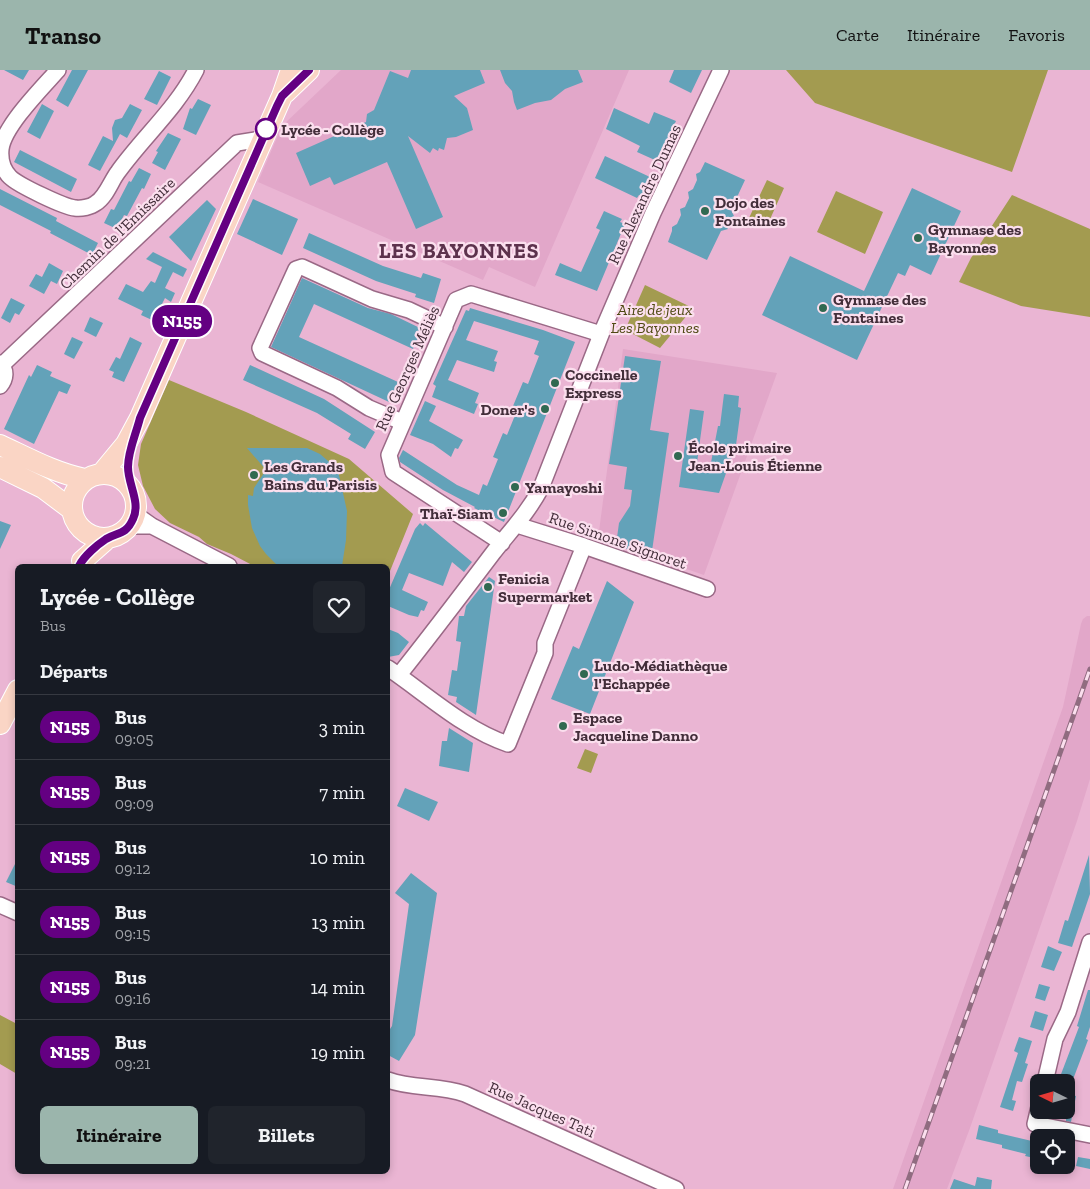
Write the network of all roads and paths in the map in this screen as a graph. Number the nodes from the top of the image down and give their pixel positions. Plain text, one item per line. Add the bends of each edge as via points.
1 (58, 70) edge
2 (196, 70) edge
3 (291, 70) edge
4 (309, 70) edge
5 (721, 70) edge
6 (282, 96) junction
7 (262, 139) junction
8 (446, 327) junction
9 (601, 334) junction
10 (1, 364) edge
11 (0, 386) edge
12 (140, 418) junction
13 (402, 422) junction
14 (0, 445) edge
15 (0, 467) edge
16 (94, 476) junction
17 (130, 488) junction
18 (71, 510) junction
19 (132, 520) junction
20 (517, 525) junction
21 (86, 533) junction
22 (108, 538) junction
23 (502, 543) junction
24 (584, 546) junction
25 (81, 564) edge
26 (226, 564) edge
27 (708, 589) dead end
28 (393, 671) edge
29 (15, 696) edge
30 (0, 724) edge
31 (0, 905) edge
32 (15, 912) edge
33 (1090, 942) edge
34 (1047, 1074) edge
35 (390, 1081) edge
36 (1036, 1119) edge
37 (1090, 1135) edge
38 (676, 1189) edge

1 - 2 street via 7,133 1,160 10,178 65,206 76,208 98,202 124,164 177,102
3 - 6 main road
4 - 6 main road
5 - 9 street, Rue Alexandre Dumas
6 - 7 main road
7 - 10 street, Chemin de l'Emissaire via 236,143
7 - 12 main road
8 - 9 street, Rue Georges Méliès via 456,300 471,294
8 - 13 street, Rue Georges Méliès
8 - 13 street via 409,310 372,299 302,267 296,269 260,348 262,353
9 - 20 street, Rue Alexandre Dumas via 541,488
10 - 11 street via 5,376
12 - 16 main road via 126,444
12 - 17 main road via 128,467
13 - 23 street, Rue Georges Méliès via 389,455 393,472
14 - 16 main road via 54,471
15 - 18 main road via 43,488
16 - 17 main road via 113,474
16 - 18 main road via 74,492
17 - 19 main road via 136,505
18 - 21 main road via 76,523
19 - 22 main road via 116,536
19 - 26 street via 152,526
20 - 23 street, Rue Alexandre Dumas
20 - 24 street, Rue Simone Signoret
21 - 22 main road
21 - 25 main road
22 - 25 main road
23 - 28 street, Rue Alexandre Dumas
24 - 27 street, Rue Simone Signoret
24 - 28 street via 508,744 471,726
29 - 30 main road
31 - 32 street
33 - 34 street via 1068,1012 1055,1039
35 - 38 street, Rue Jacques Tati via 465,1094
36 - 37 street via 1035,1124

